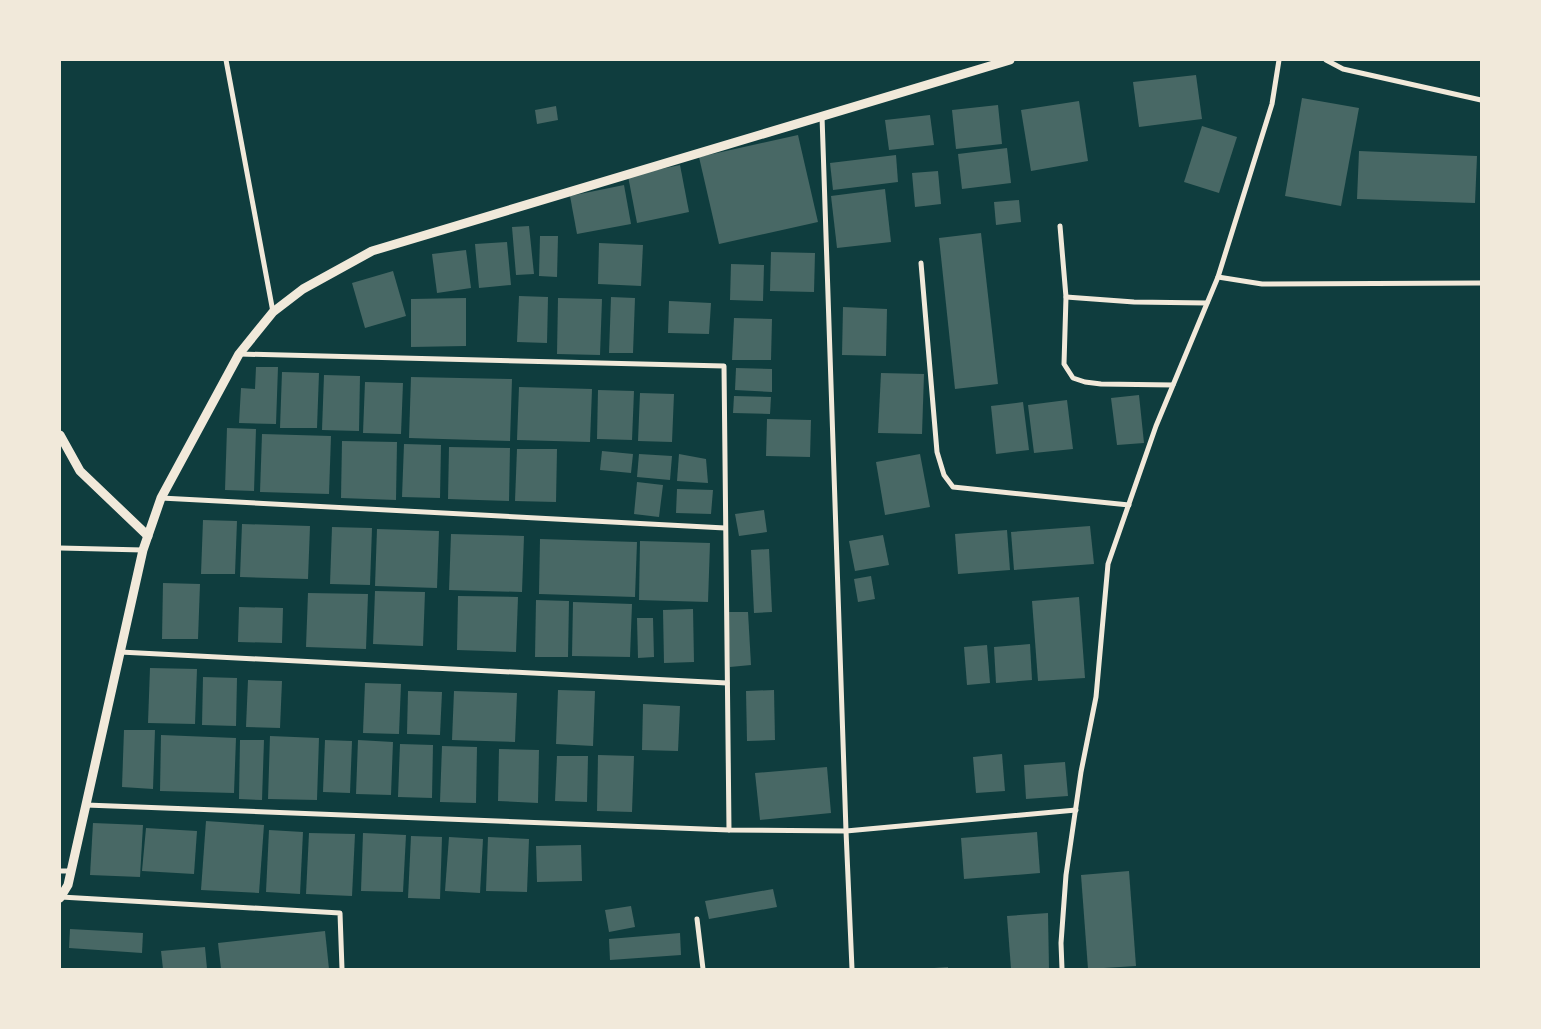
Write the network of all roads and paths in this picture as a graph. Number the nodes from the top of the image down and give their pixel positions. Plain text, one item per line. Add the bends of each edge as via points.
1 (226, 60) edge
2 (1010, 60) edge
3 (1280, 60) edge
4 (1326, 60) edge
5 (1481, 100) edge
6 (822, 116) junction
7 (1060, 226) dead end
8 (921, 263) dead end
9 (1218, 277) junction
10 (1481, 283) edge
11 (1066, 297) junction
12 (1207, 304) junction
13 (273, 312) junction
14 (239, 354) junction
15 (1173, 385) junction
16 (60, 435) edge
17 (161, 498) junction
18 (1129, 505) junction
19 (725, 528) junction
20 (148, 536) junction
21 (60, 548) edge
22 (143, 550) junction
23 (120, 652) junction
24 (727, 683) junction
25 (86, 805) junction
26 (1076, 810) junction
27 (729, 830) junction
28 (846, 831) junction
29 (60, 871) edge
30 (71, 871) junction
31 (60, 898) edge
32 (697, 919) dead end
33 (342, 969) edge
34 (703, 969) edge
35 (852, 969) edge
36 (1062, 969) edge

1 - 13 street
2 - 6 street
3 - 9 street via 1272,104
4 - 5 street via 1343,69
6 - 13 street via 372,251 302,289
6 - 28 street
7 - 11 street
8 - 18 street via 937,452 944,475 953,487
9 - 10 street via 1262,284
9 - 12 street
11 - 12 street
11 - 15 street via 1064,364 1073,378 1101,384
12 - 15 street
13 - 14 street
14 - 17 street
14 - 19 street via 724,366
15 - 18 street
16 - 20 street via 80,471
17 - 19 street
17 - 20 street
18 - 26 street via 1108,564 1096,697
19 - 24 street
20 - 22 street
21 - 22 street
22 - 23 street
23 - 24 street
23 - 25 street
24 - 27 street
25 - 27 street
25 - 30 street
26 - 28 street
26 - 36 street via 1066,875
27 - 28 street
28 - 35 street
29 - 30 street
30 - 31 street via 68,885
31 - 33 street via 340,913
32 - 34 street

